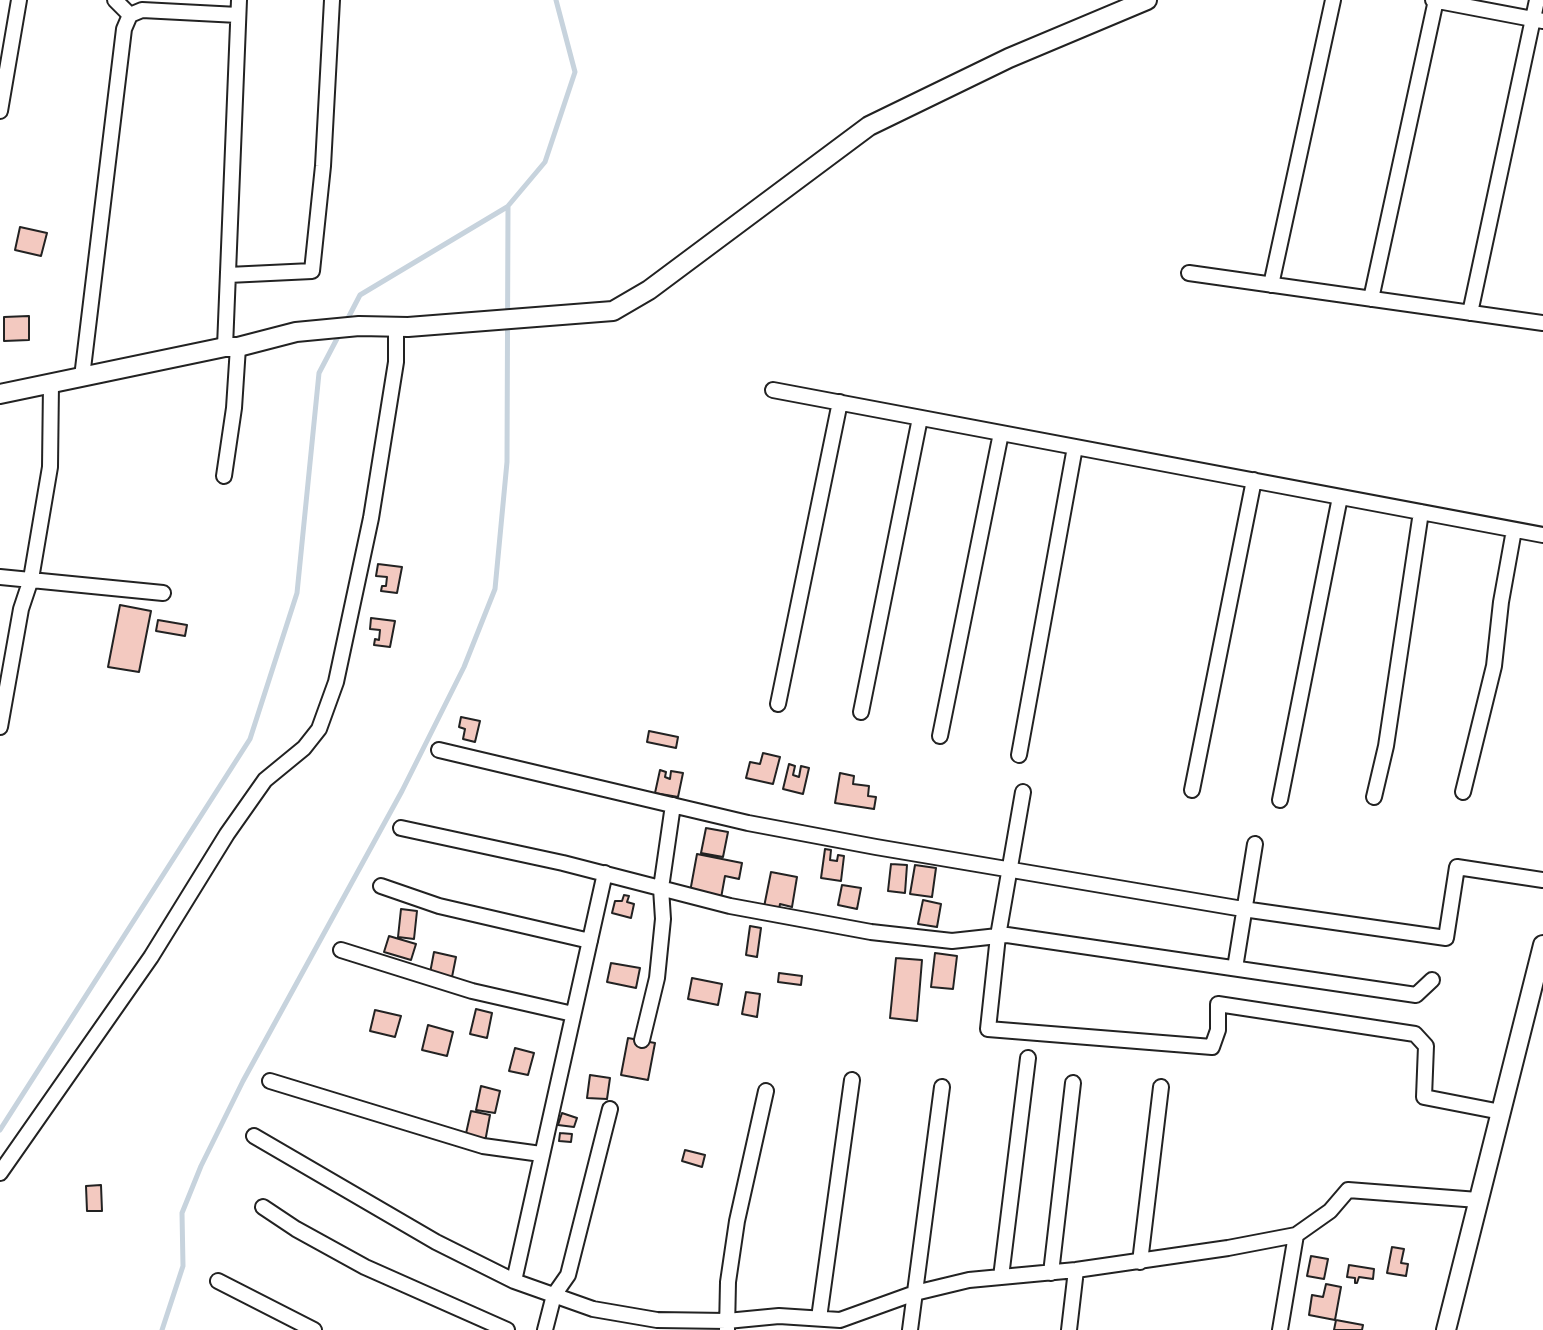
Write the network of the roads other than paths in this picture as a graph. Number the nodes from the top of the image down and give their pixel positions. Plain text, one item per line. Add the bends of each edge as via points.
1 (19, 0) edge
2 (115, 0) edge
3 (332, 0) edge
4 (1147, 0) edge
5 (1333, 0) edge
6 (1435, 0) edge
7 (1537, 0) edge
8 (239, 7) edge
9 (130, 15) junction
10 (1538, 20) edge
11 (0, 111) edge
12 (1189, 273) dead end
13 (228, 275) junction
14 (1271, 285) junction
15 (1371, 299) junction
16 (1470, 313) junction
17 (1543, 323) edge
18 (396, 327) junction
19 (231, 347) junction
20 (82, 377) junction
21 (51, 384) junction
22 (773, 390) dead end
23 (0, 394) edge
24 (840, 402) junction
25 (920, 418) junction
26 (1001, 433) junction
27 (1075, 447) junction
28 (224, 476) dead end
29 (1254, 480) junction
30 (1340, 497) junction
31 (1421, 512) junction
32 (1514, 530) junction
33 (1543, 535) edge
34 (0, 577) edge
35 (31, 579) junction
36 (163, 593) dead end
37 (3, 685) edge
38 (778, 704) dead end
39 (861, 712) dead end
40 (0, 727) edge
41 (940, 736) dead end
42 (439, 750) dead end
43 (1019, 755) dead end
44 (1192, 790) dead end
45 (1023, 792) dead end
46 (1463, 792) dead end
47 (1374, 797) dead end
48 (1280, 800) dead end
49 (673, 805) junction
50 (401, 828) dead end
51 (1255, 844) dead end
52 (1009, 869) junction
53 (605, 873) junction
54 (1543, 880) edge
55 (381, 886) dead end
56 (661, 888) junction
57 (1243, 909) junction
58 (998, 936) junction
59 (590, 941) junction
60 (1543, 945) edge
61 (341, 950) dead end
62 (1235, 968) junction
63 (1432, 980) dead end
64 (573, 1014) junction
65 (642, 1040) dead end
66 (1028, 1058) dead end
67 (852, 1080) dead end
68 (270, 1081) dead end
69 (1073, 1083) dead end
70 (942, 1087) dead end
71 (1161, 1087) dead end
72 (766, 1091) dead end
73 (610, 1109) dead end
74 (1501, 1112) junction
75 (254, 1136) dead end
76 (541, 1154) junction
77 (0, 1173) edge
78 (1478, 1200) junction
79 (263, 1207) dead end
80 (1296, 1235) junction
81 (1140, 1262) junction
82 (1076, 1270) junction
83 (1051, 1273) junction
84 (1001, 1277) junction
85 (218, 1281) dead end
86 (514, 1281) junction
87 (915, 1293) junction
88 (554, 1295) junction
89 (819, 1318) junction
90 (641, 1324) edge
91 (676, 1325) edge
92 (839, 1325) edge
93 (727, 1326) edge
94 (314, 1330) edge
95 (507, 1330) edge
96 (545, 1330) edge
97 (910, 1330) edge
98 (1069, 1330) edge
99 (1280, 1330) edge
100 (1446, 1330) edge

1 - 11 street
2 - 9 street
3 - 13 street via 312,271
4 - 18 street via 1009,58 869,126 649,290 613,311
5 - 14 street
6 - 10 street
6 - 15 street
7 - 10 street
8 - 9 street via 142,10
8 - 13 street
9 - 20 street via 124,29
10 - 16 street
12 - 14 street
13 - 19 street
14 - 15 street
15 - 16 street
16 - 17 street
18 - 19 street via 296,332
18 - 77 street via 396,362 371,518 336,682 319,729 265,780 151,957
19 - 20 street
19 - 28 street via 234,408
20 - 21 street
21 - 23 street
21 - 35 street via 50,467
22 - 24 street
24 - 25 street
24 - 38 street
25 - 26 street
25 - 39 street
26 - 27 street
26 - 41 street
27 - 29 street
27 - 43 street
29 - 30 street
29 - 44 street
30 - 31 street
30 - 48 street
31 - 32 street
31 - 47 street
32 - 33 street
32 - 46 street via 1494,666
34 - 35 street
35 - 36 street
35 - 37 street
37 - 40 street
42 - 49 street
45 - 52 street
49 - 52 street
49 - 56 street
50 - 53 street
51 - 57 street
52 - 57 street
52 - 58 street
53 - 56 street
53 - 59 street
54 - 57 street via 1457,867 1446,938
55 - 59 street via 439,906
56 - 58 street via 871,932 952,941
56 - 65 street via 657,978
57 - 62 street
58 - 62 street
58 - 74 street via 988,1029 1212,1047 1218,1004 1415,1034 1426,1046 1424,1097
59 - 64 street
60 - 74 street
61 - 64 street via 472,991
62 - 63 street via 1416,995
64 - 76 street
66 - 84 street
67 - 89 street
68 - 76 street via 483,1146
69 - 83 street
70 - 87 street
71 - 81 street
72 - 93 street via 737,1221
73 - 88 street via 568,1275
74 - 78 street
75 - 86 street
76 - 86 street
78 - 80 street via 1348,1190 1330,1211
78 - 100 street
79 - 95 street via 365,1267
80 - 81 street
80 - 99 street
81 - 82 street
82 - 83 street
82 - 98 street
83 - 84 street
84 - 87 street
85 - 94 street
86 - 88 street
87 - 92 street
87 - 97 street
88 - 90 street
88 - 96 street
89 - 92 street
89 - 93 street via 779,1316
90 - 91 street
91 - 93 street

